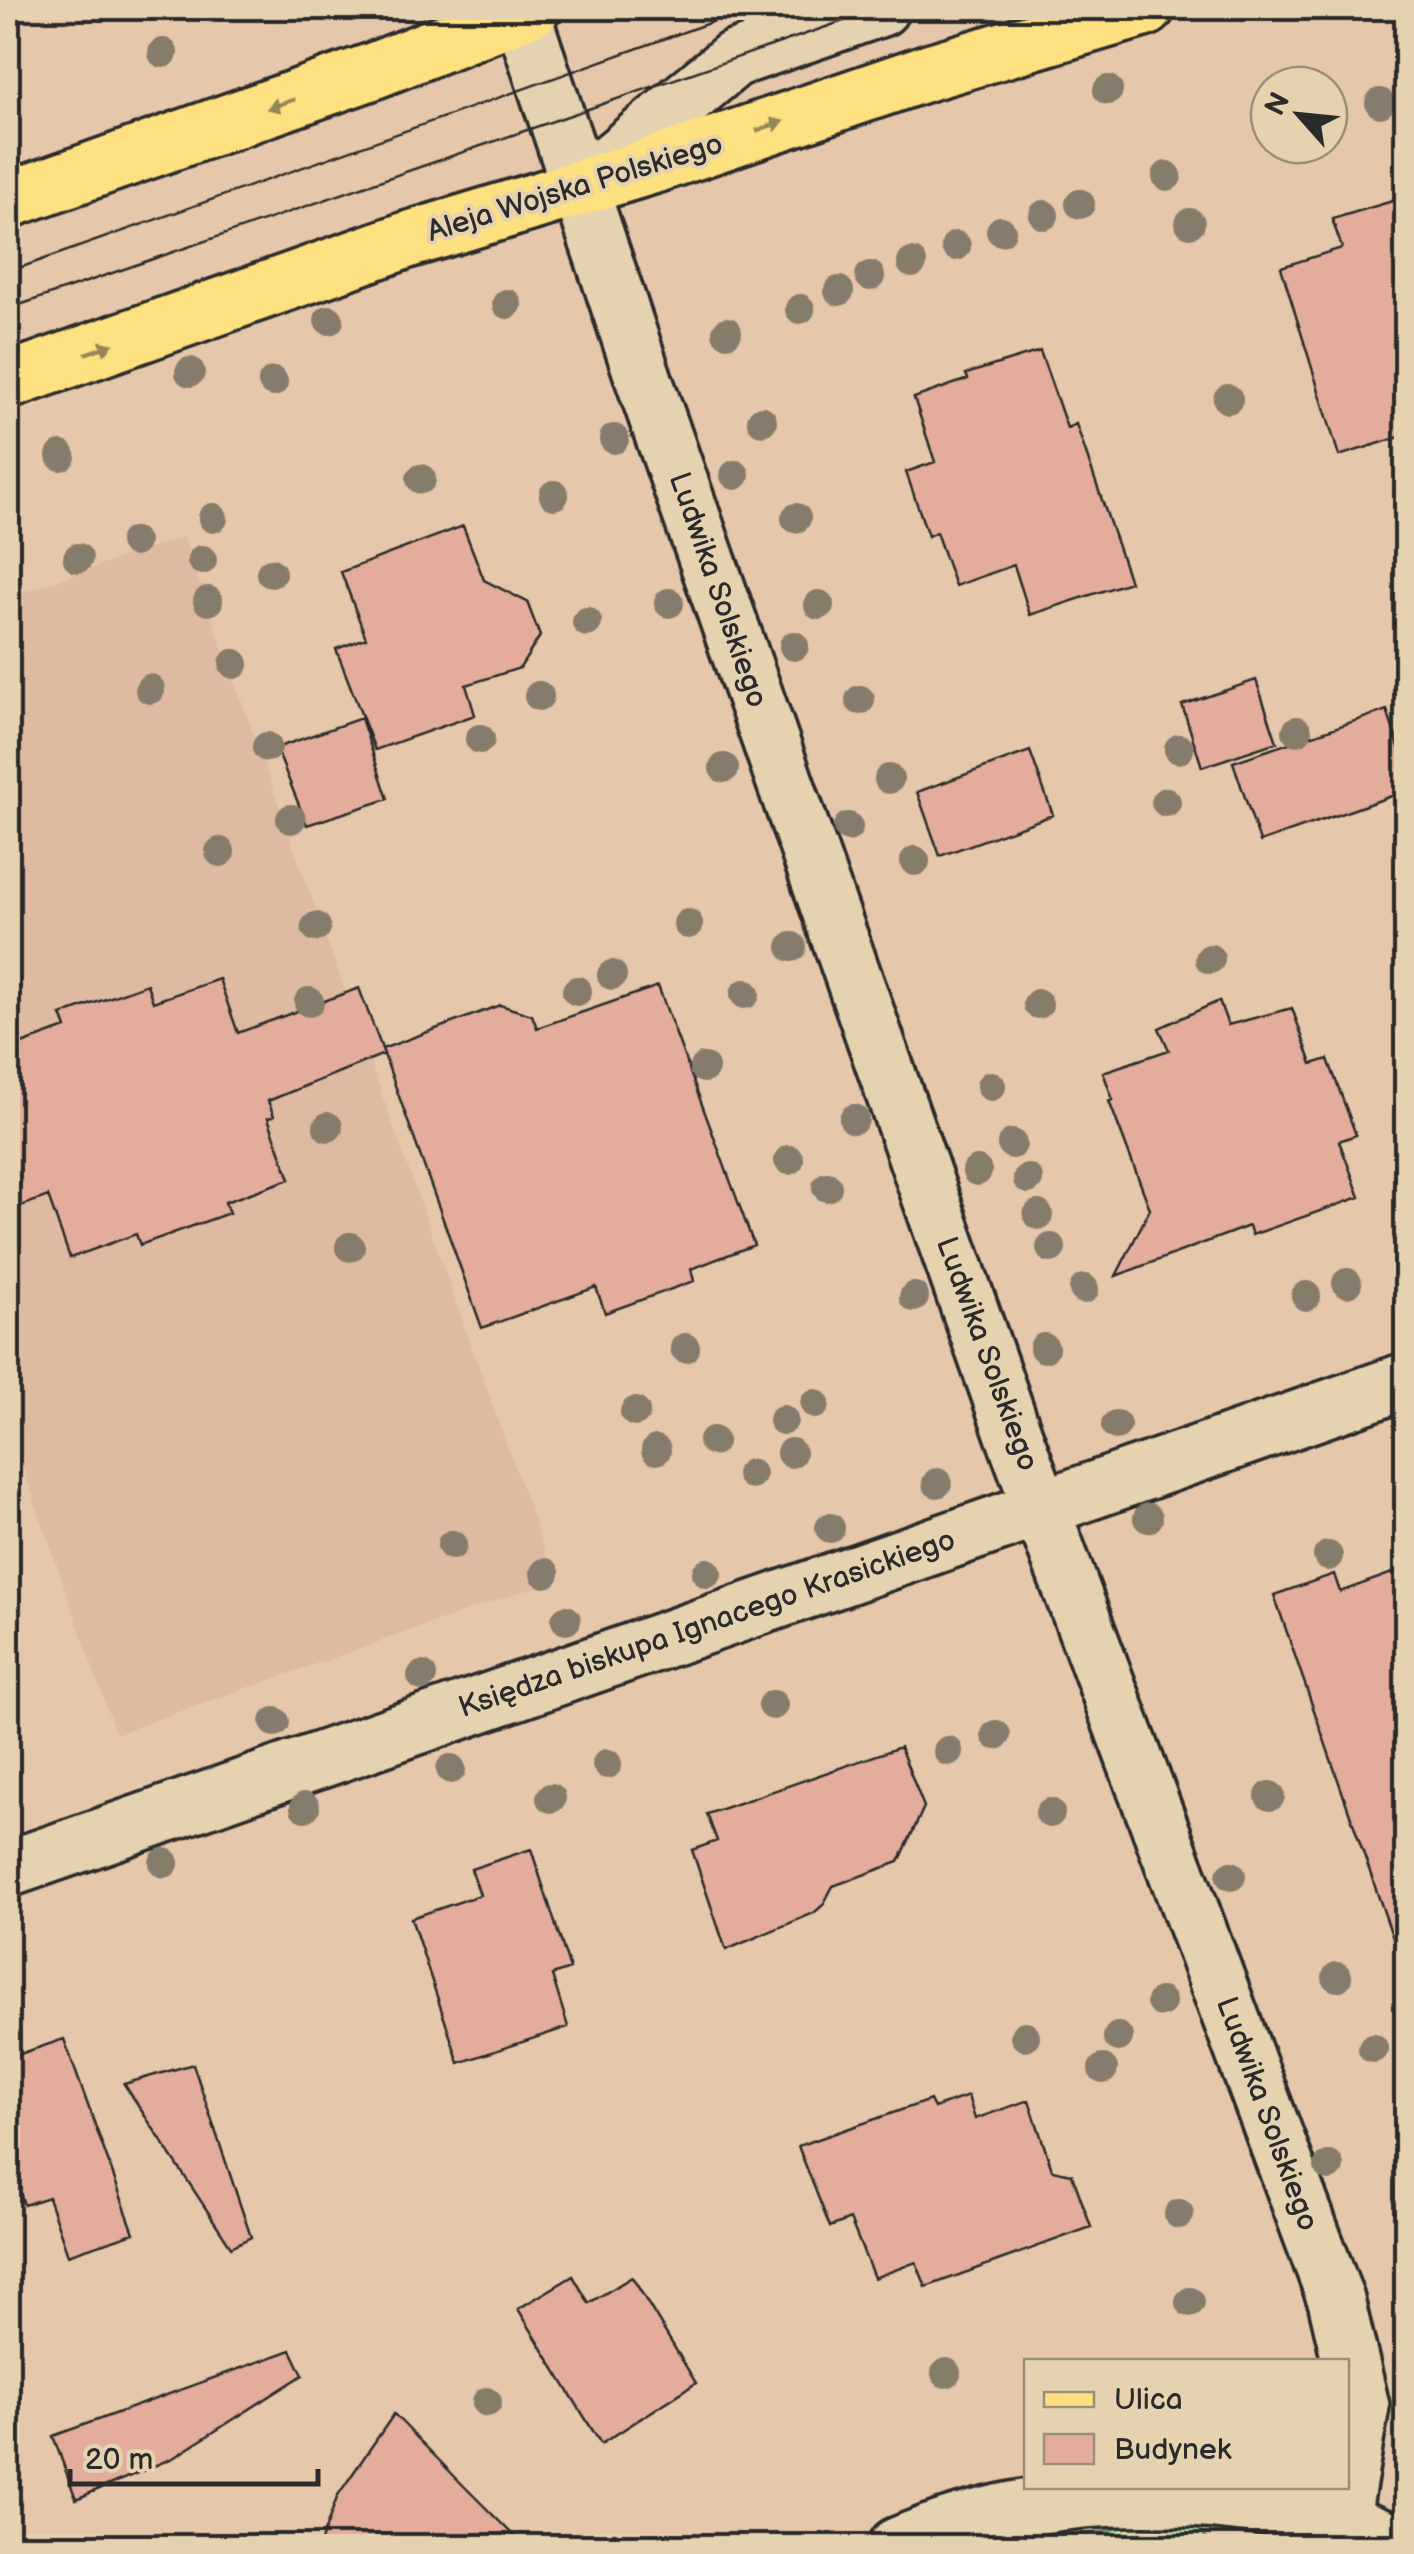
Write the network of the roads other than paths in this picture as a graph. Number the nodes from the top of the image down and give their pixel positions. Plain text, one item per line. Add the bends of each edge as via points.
1 (881, 8) edge
2 (1146, 8) edge
3 (525, 9) edge
4 (578, 189) junction
5 (8, 200) edge
6 (8, 381) edge
7 (1406, 1381) edge
8 (1042, 1508) junction
9 (8, 1869) edge
10 (1349, 2474) edge
11 (1347, 2489) edge
12 (1341, 2523) junction
13 (897, 2546) edge
14 (1403, 2546) edge

1 - 4 street via 734,59
4 -> 2 main road, Aleja Wojska Polskiego via 894,83
3 - 4 street, Aleja Wojska Polskiego
3 -> 5 main road via 373,71
6 -> 4 main road, Aleja Wojska Polskiego via 407,240
4 - 8 street, Ludwika Solskiego
7 - 8 street, Księdza biskupa Ignacego Krasickiego
8 - 9 street, Księdza biskupa Ignacego Krasickiego
8 - 10 street, Ludwika Solskiego via 1336,2300 1360,2406
11 - 12 street, Ludwika Solskiego
12 - 13 street via 1207,2498 1070,2500 937,2528
12 - 14 street

